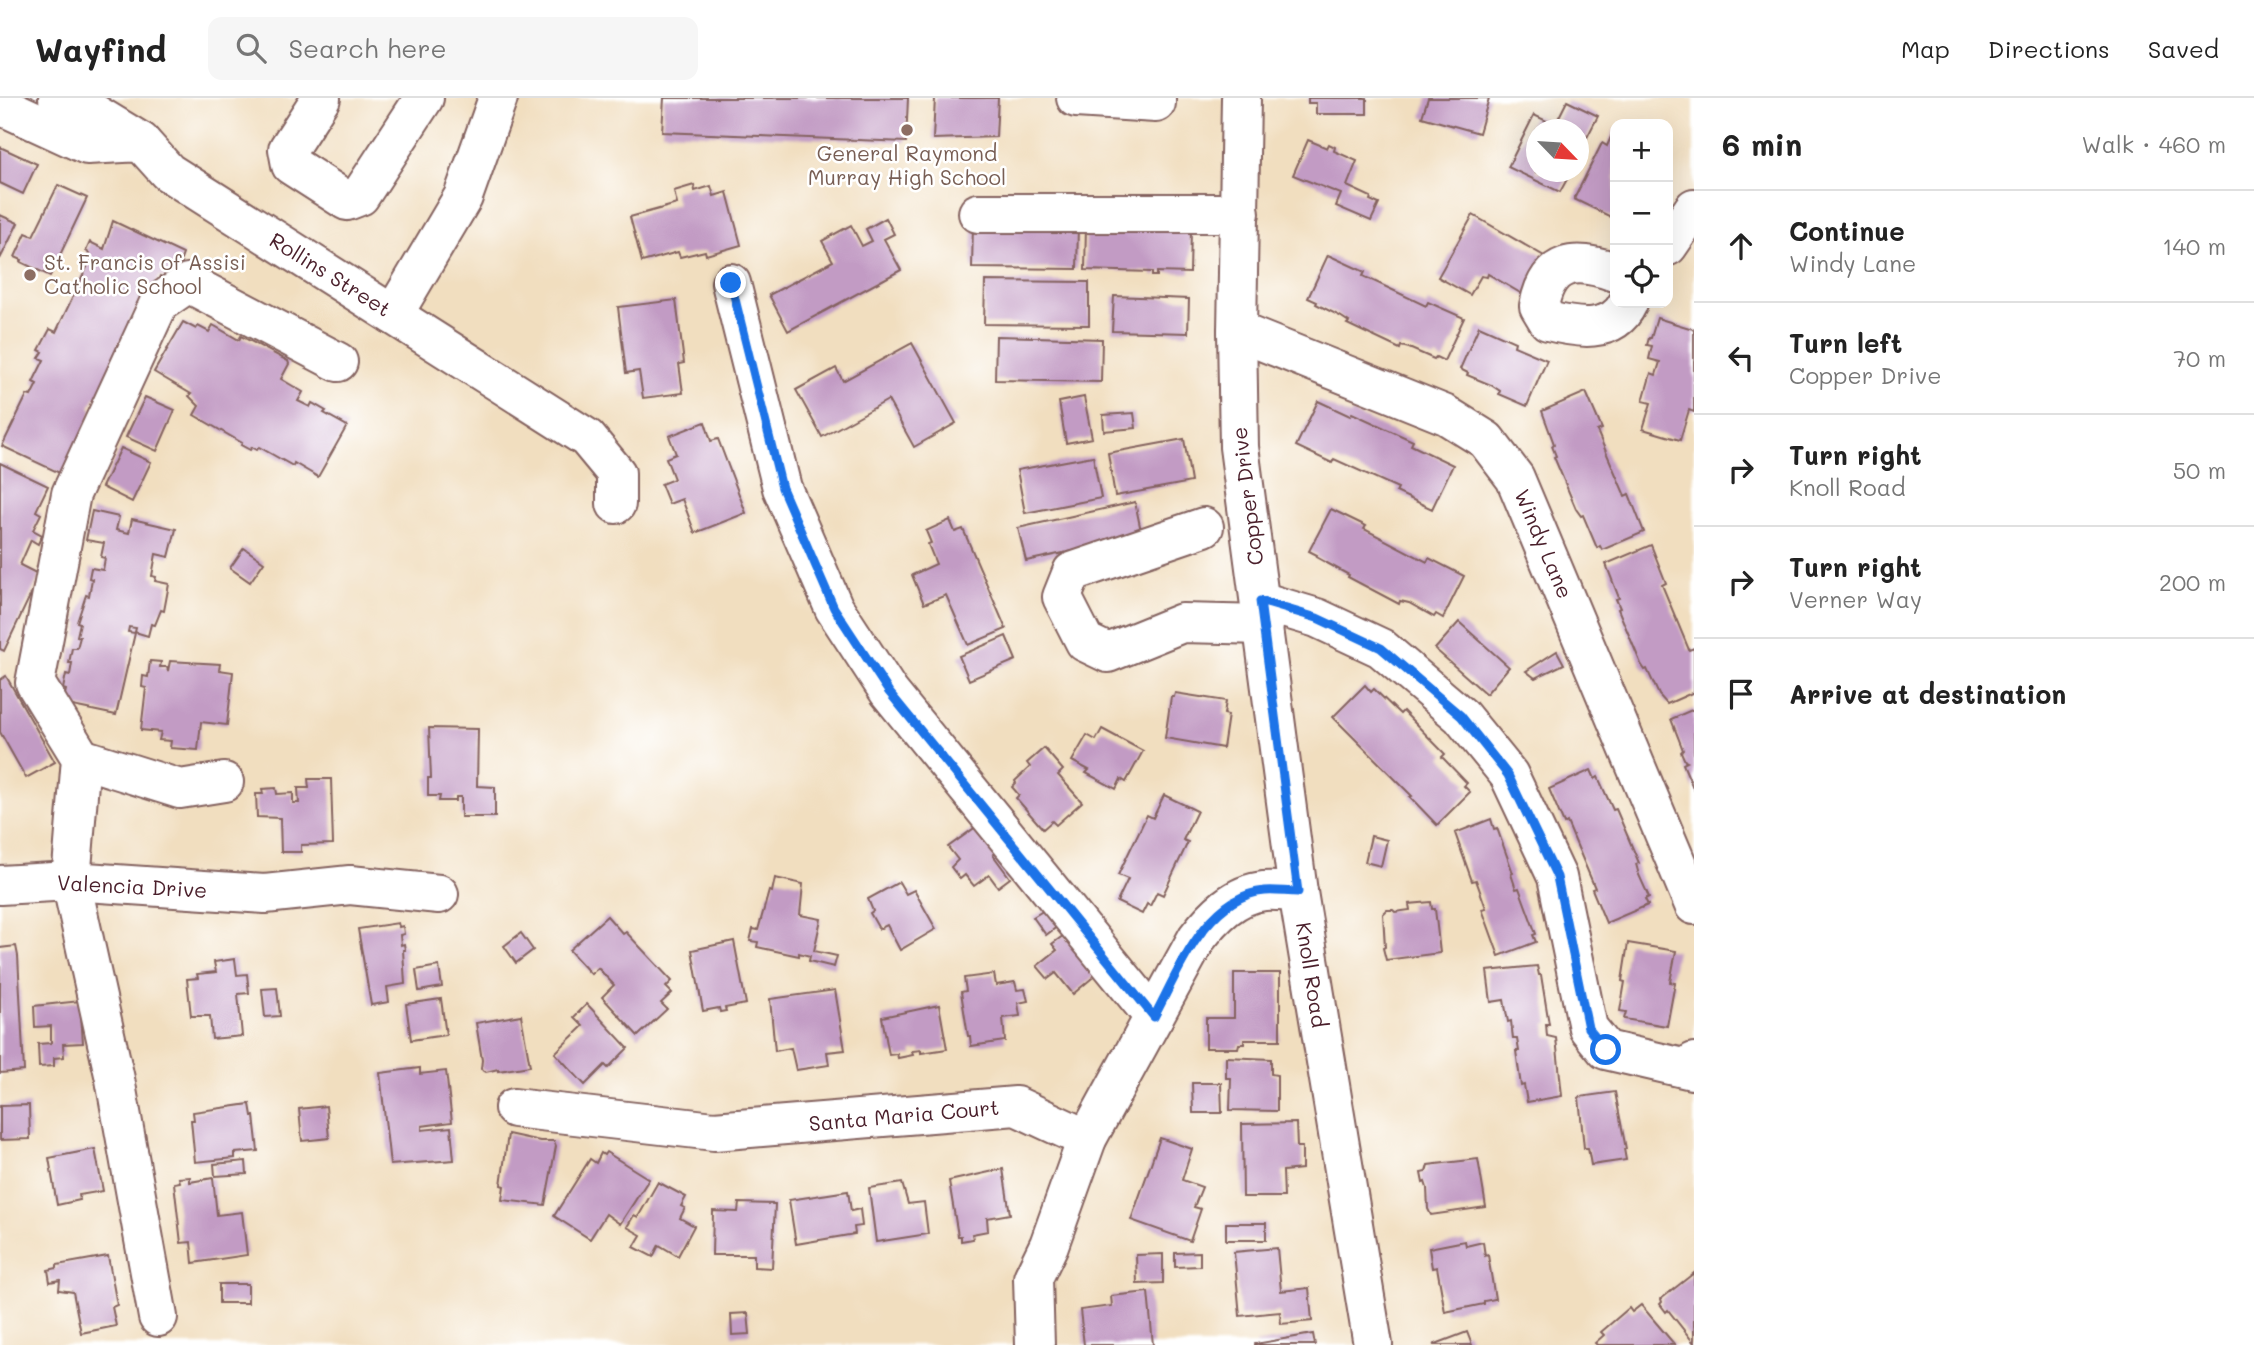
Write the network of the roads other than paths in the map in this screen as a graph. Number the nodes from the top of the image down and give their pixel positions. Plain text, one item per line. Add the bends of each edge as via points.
1 (58, 98) edge
2 (321, 98) edge
3 (424, 98) edge
4 (492, 98) edge
5 (498, 98) edge
6 (1076, 98) edge
7 (1156, 98) edge
8 (1241, 98) edge
9 (0, 105) edge
10 (141, 142) junction
11 (1694, 208) edge
12 (978, 213) dead end
13 (1240, 213) junction
14 (1669, 245) edge
15 (1610, 271) edge
16 (731, 283) dead end
17 (1626, 308) edge
18 (393, 315) junction
19 (1237, 331) junction
20 (338, 362) dead end
21 (616, 504) dead end
22 (1204, 527) dead end
23 (1262, 613) junction
24 (81, 758) junction
25 (224, 782) dead end
26 (71, 881) junction
27 (0, 885) edge
28 (1298, 892) junction
29 (439, 894) dead end
30 (1694, 905) edge
31 (1154, 1017) junction
32 (1694, 1062) edge
33 (514, 1108) dead end
34 (1087, 1139) junction
35 (158, 1317) dead end
36 (1035, 1345) edge
37 (1373, 1345) edge

1 - 10 street, Rollins Street
2 - 3 street via 288,149 290,165 347,201 360,196
4 - 5 street
5 - 18 street via 463,197
6 - 7 street via 1156,103
8 - 13 street, Copper Drive
9 - 10 street via 87,145
10 - 18 street, Rollins Street via 168,172
11 - 14 street
12 - 13 street
13 - 19 street, Copper Drive
15 - 17 street via 1578,264 1558,268 1542,287 1539,306 1548,321 1589,328 1611,323
16 - 31 street via 782,488 834,608 889,692
18 - 21 street, Rollins Street via 587,438 616,473
19 - 23 street, Copper Drive via 1239,447
19 - 30 street, Windy Lane via 1446,415 1486,440 1515,478
20 - 24 street via 188,283 159,303 71,494 35,683
22 - 23 street via 1072,572 1062,597 1085,642 1108,653 1182,622
23 - 28 street, Copper Drive
23 - 32 street via 1317,618 1381,648 1461,716 1508,775 1557,877 1588,1028 1606,1050 1692,1070
24 - 25 street via 180,789
24 - 26 street
26 - 27 street, Valencia Drive
26 - 29 street, Valencia Drive via 265,894 350,885
26 - 35 street via 115,1079
28 - 31 street, Knoll Road via 1264,891 1242,897 1215,915 1197,938
28 - 37 street, Knoll Road
31 - 34 street, Knoll Road
33 - 34 street, Santa Maria Court via 714,1131 1016,1107
34 - 36 street, Knoll Road via 1033,1278

